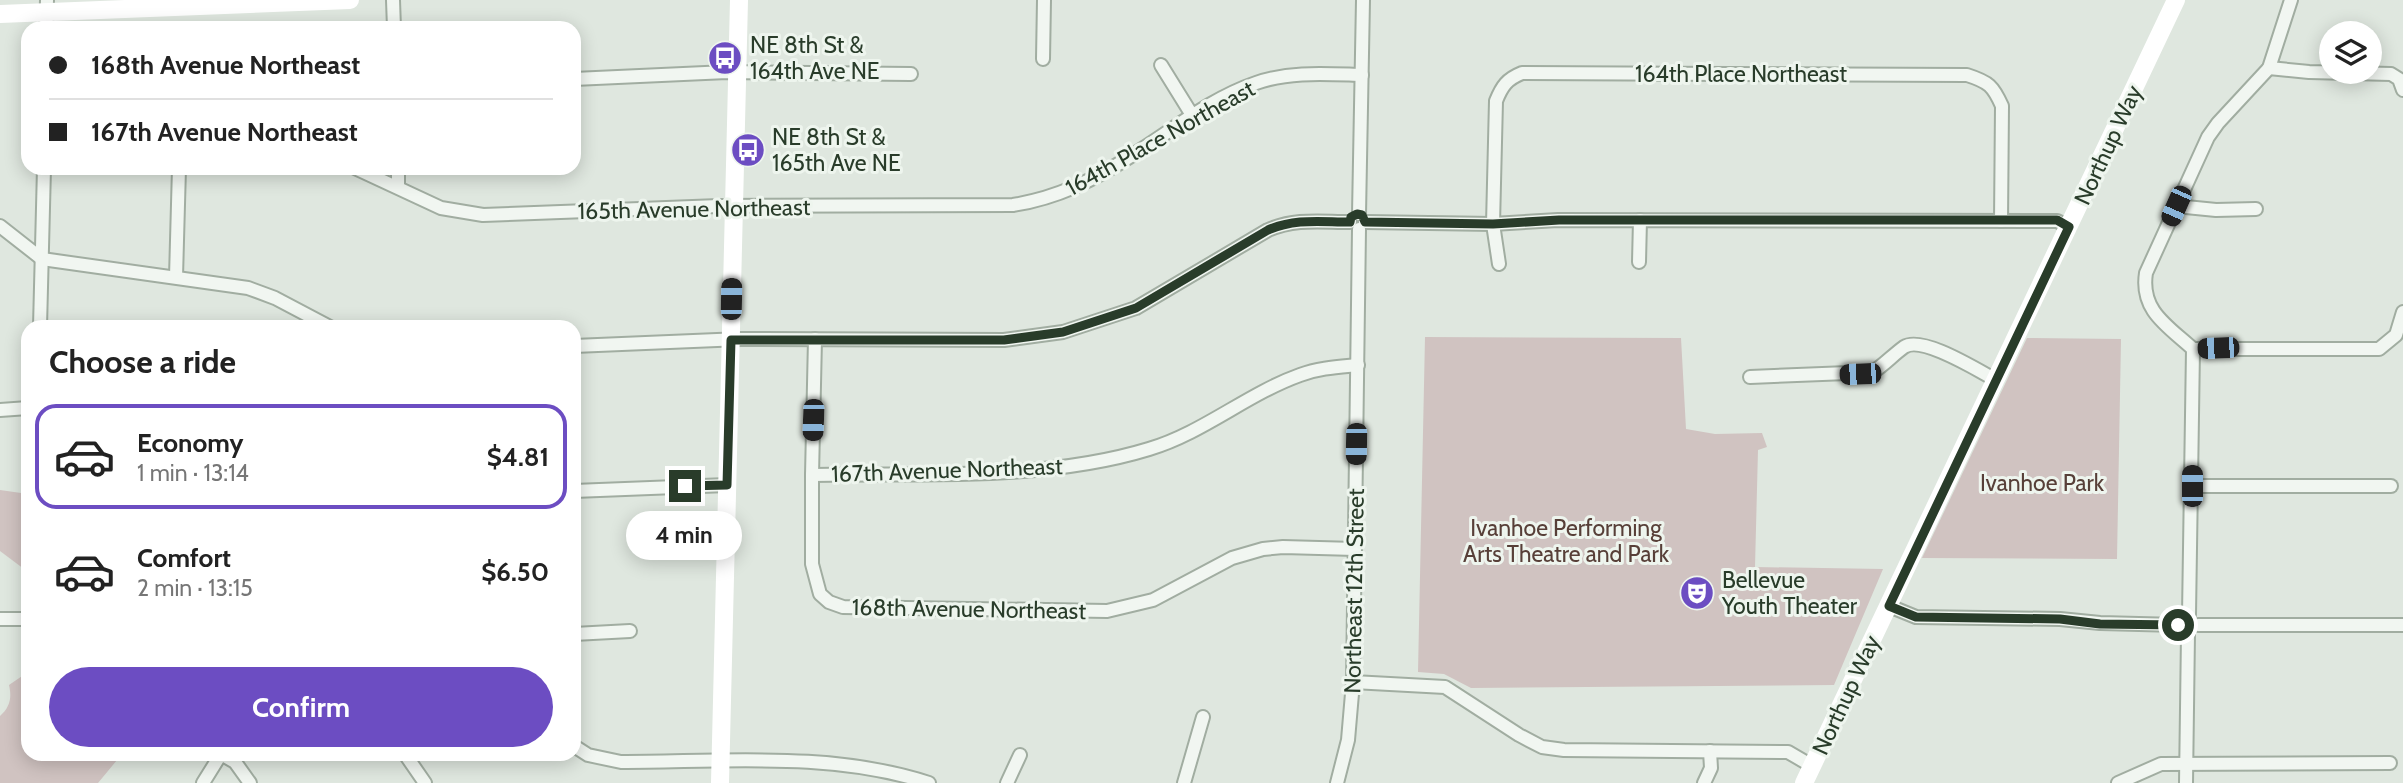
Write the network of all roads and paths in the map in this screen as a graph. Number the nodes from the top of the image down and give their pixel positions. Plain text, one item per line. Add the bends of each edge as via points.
1 (350, 0) edge
2 (393, 0) edge
3 (739, 0) edge
4 (1044, 0) edge
5 (1363, 0) edge
6 (2176, 0) edge
7 (2291, 0) edge
8 (0, 14) edge
9 (47, 14) edge
10 (394, 21) edge
11 (1043, 59) dead end
12 (1161, 65) dead end
13 (2269, 68) junction
14 (738, 73) junction
15 (911, 74) dead end
16 (1362, 75) junction
17 (581, 79) edge
18 (2401, 85) edge
19 (1192, 115) junction
20 (44, 175) edge
21 (180, 175) edge
22 (372, 175) edge
23 (398, 175) edge
24 (398, 186) junction
25 (1042, 200) joint
26 (734, 205) junction
27 (2176, 206) junction
28 (2256, 209) dead end
29 (1640, 220) junction
30 (2001, 220) junction
31 (1358, 222) junction
32 (1493, 224) junction
33 (0, 226) edge
34 (2069, 227) junction
35 (42, 259) junction
36 (1639, 262) dead end
37 (1499, 264) dead end
38 (176, 277) junction
39 (2403, 312) edge
40 (40, 320) edge
41 (317, 320) edge
42 (815, 339) junction
43 (731, 340) junction
44 (581, 346) edge
45 (2193, 349) junction
46 (1358, 365) junction
47 (1750, 377) dead end
48 (1996, 380) junction
49 (21, 408) edge
50 (0, 410) edge
51 (811, 475) junction
52 (727, 485) junction
53 (2192, 486) junction
54 (2391, 486) dead end
55 (581, 491) edge
56 (1355, 549) junction
57 (1889, 606) junction
58 (1, 617) edge
59 (21, 618) edge
60 (2193, 620) junction
61 (2178, 625) junction
62 (2403, 625) edge
63 (630, 631) dead end
64 (581, 634) edge
65 (2188, 634) junction
66 (1353, 682) junction
67 (1203, 717) dead end
68 (581, 750) edge
69 (1710, 751) junction
70 (1020, 755) dead end
71 (216, 761) edge
72 (233, 761) edge
73 (410, 761) edge
74 (721, 761) junction
75 (2390, 763) dead end
76 (2186, 764) junction
77 (1812, 766) junction
78 (202, 783) edge
79 (250, 783) edge
80 (425, 783) edge
81 (720, 783) edge
82 (929, 783) edge
83 (1007, 783) edge
84 (1184, 783) edge
85 (1337, 783) edge
86 (1704, 783) edge
87 (1804, 783) edge
88 (2118, 783) edge
89 (2186, 783) edge

1 - 9 street
2 - 10 street
3 - 14 street
4 - 11 street
5 - 16 street, Northeast 12th Street
6 - 34 street, Northup Way
7 - 13 street
8 - 9 street
12 - 19 street
13 - 18 street via 2391,74
13 - 27 street via 2208,137
14 - 15 street
14 - 17 street
14 - 26 street
16 - 19 street, 164th Place Northeast via 1278,77 1255,83
16 - 31 street, Northeast 12th Street
19 - 25 street, 164th Place Northeast via 1088,182
20 - 35 street
21 - 38 street
22 - 24 street, 165th Avenue Northeast
23 - 24 street
24 - 26 street, 165th Avenue Northeast via 440,208 484,215
25 - 26 street, 165th Avenue Northeast via 985,206
26 - 43 street
27 - 28 street
27 - 45 street via 2144,287 2148,304 2159,318
29 - 30 street
29 - 32 street
29 - 36 street
30 - 32 street, 164th Place Northeast via 2003,106 1995,89 1967,75 1522,73 1501,87 1495,112
30 - 34 street via 2057,220
31 - 32 street
31 - 42 street via 1285,223 1136,308 1063,332 1004,340
31 - 46 street, Northeast 12th Street
32 - 37 street
33 - 35 street
34 - 48 street, Northup Way
35 - 38 street
35 - 40 street
38 - 41 street via 248,288
39 - 45 street via 2396,335 2379,349
42 - 43 street
42 - 51 street
43 - 44 street
43 - 52 street
45 - 53 street
46 - 51 street, 167th Avenue Northeast via 1301,374 1180,439 1082,464 1030,471
46 - 56 street, Northeast 12th Street
47 - 48 street via 1873,372 1906,346 1923,344
48 - 57 street, Northup Way
49 - 50 street
51 - 56 street, 168th Avenue Northeast via 813,565 820,593 843,607 1122,609 1170,592 1232,558 1263,549
52 - 55 street
52 - 74 street
53 - 54 street
53 - 60 street
56 - 66 street, Northeast 12th Street
57 - 61 street via 1916,617
57 - 77 street, Northup Way
58 - 59 street
60 - 61 street via 2183,617
60 - 62 street
60 - 65 street via 2194,633
61 - 65 street
63 - 64 street
65 - 76 street
66 - 69 street via 1446,687 1542,747
66 - 85 street, Northeast 12th Street via 1348,740
67 - 84 street
68 - 74 street via 621,762
69 - 77 street via 1788,752
69 - 86 street via 1711,768
70 - 83 street
71 - 78 street
72 - 79 street
73 - 80 street
74 - 81 street
74 - 82 street via 875,768
75 - 76 street
76 - 88 street via 2161,764
76 - 89 street
77 - 87 street, Northup Way

